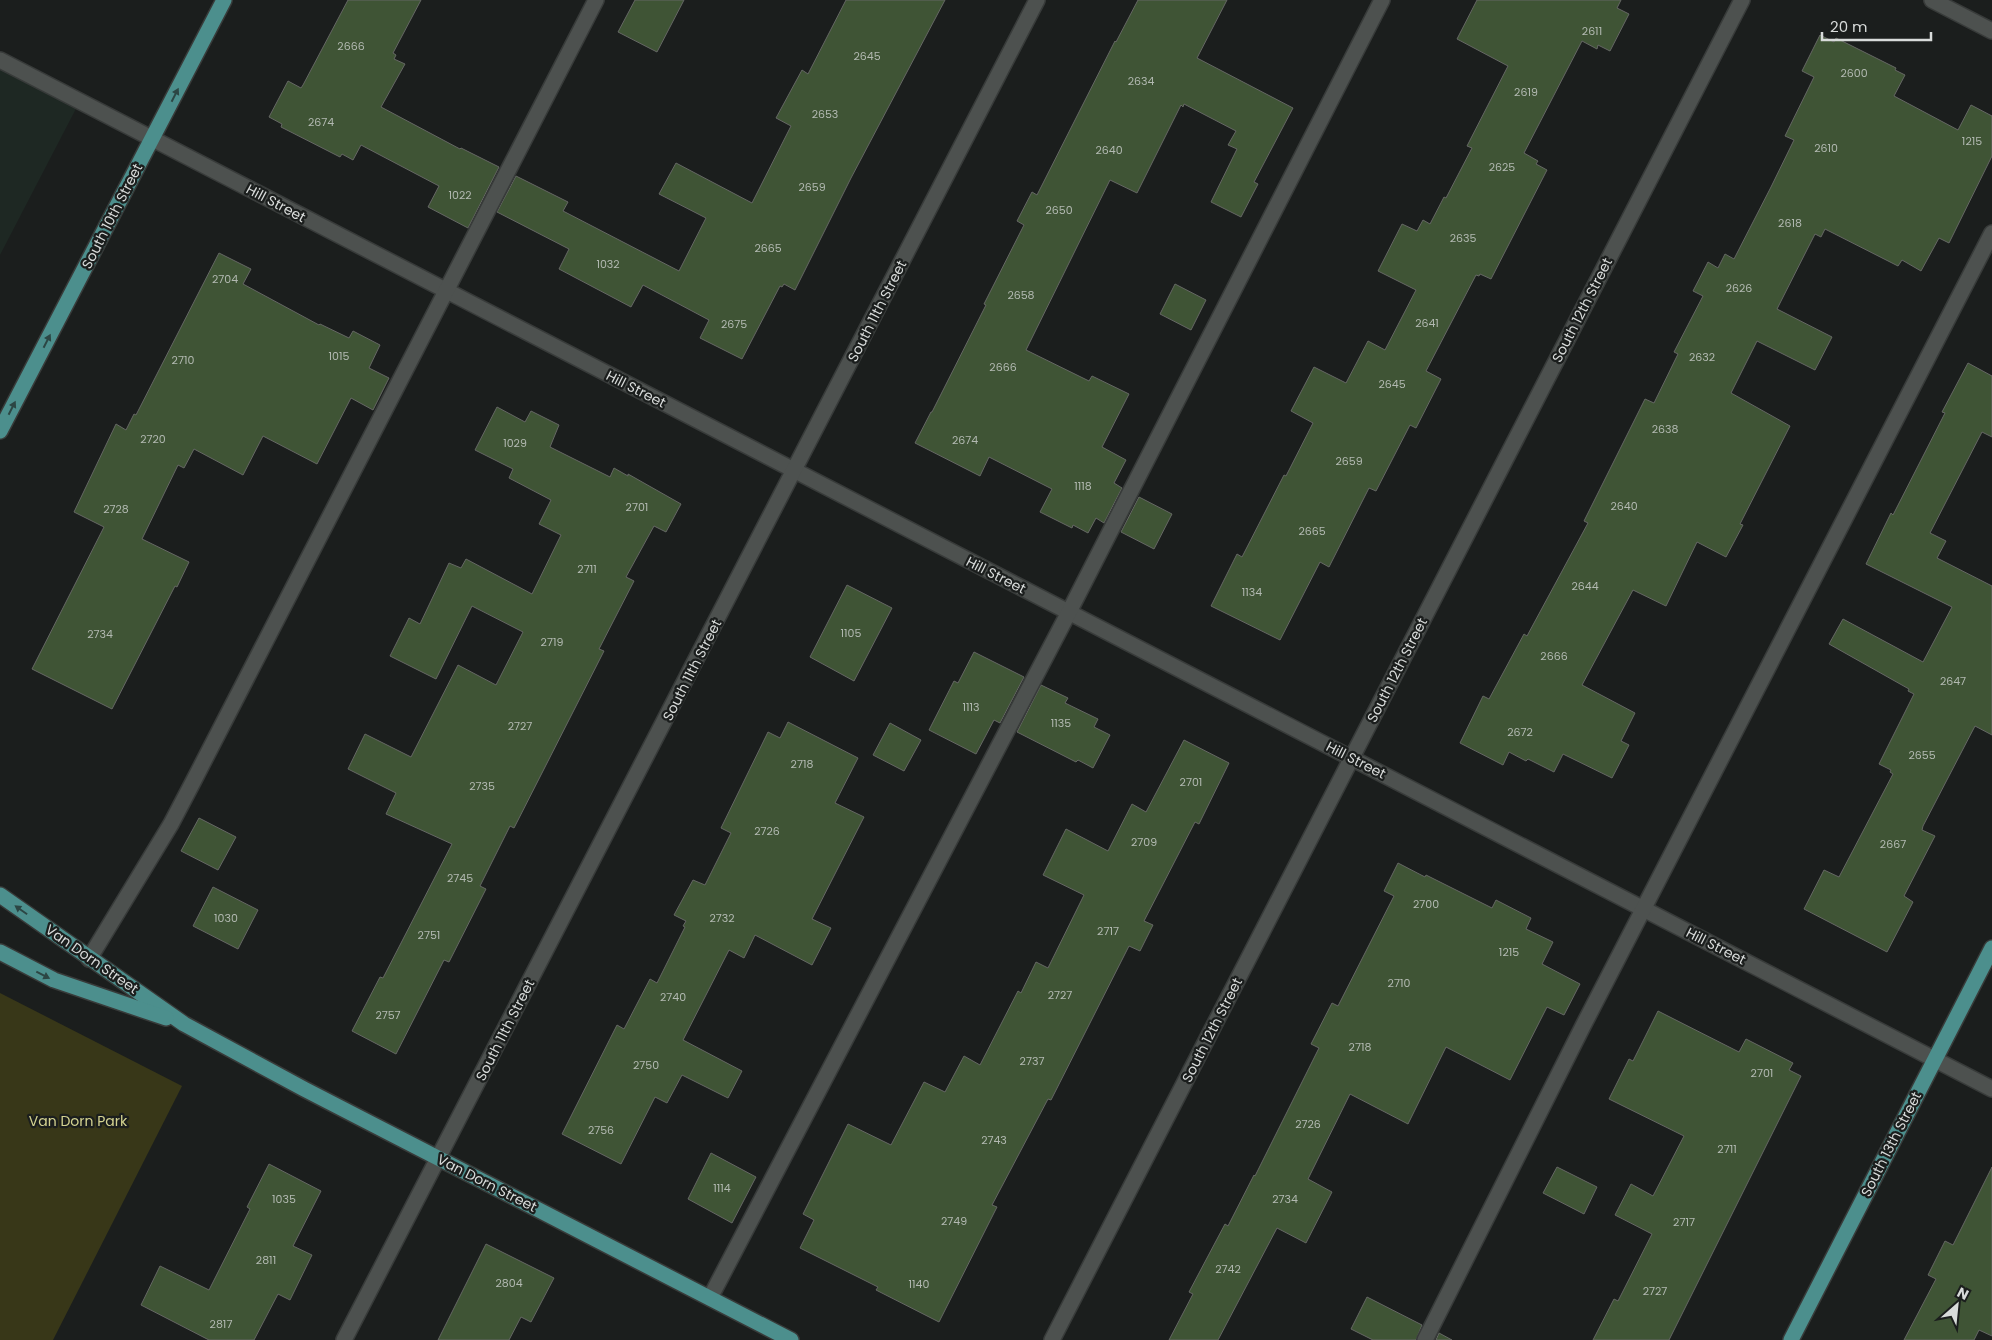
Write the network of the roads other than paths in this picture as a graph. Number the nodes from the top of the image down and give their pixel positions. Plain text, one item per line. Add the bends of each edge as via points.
1 (224, 0) edge
2 (596, 0) edge
3 (1038, 0) edge
4 (1382, 0) edge
5 (1742, 0) edge
6 (1932, 0) edge
7 (1992, 32) edge
8 (0, 60) edge
9 (152, 138) junction
10 (1992, 233) edge
11 (447, 292) junction
12 (0, 431) edge
13 (795, 472) junction
14 (1069, 612) junction
15 (1352, 757) junction
16 (0, 895) edge
17 (1643, 909) junction
18 (1992, 948) edge
19 (0, 952) edge
20 (89, 959) junction
21 (184, 1024) junction
22 (1935, 1058) junction
23 (1992, 1089) edge
24 (439, 1158) junction
25 (710, 1298) junction
26 (344, 1340) edge
27 (791, 1340) edge
28 (1052, 1340) edge
29 (1425, 1340) edge
30 (1791, 1340) edge

9 -> 1 main road, South 10th Street
2 - 11 street
3 - 13 street, South 11th Street
4 - 14 street
5 - 15 street, South 12th Street
6 - 7 street
8 - 9 street, Hill Street
9 - 11 street, Hill Street
12 -> 9 main road, South 10th Street
10 - 17 street
11 - 13 street, Hill Street
11 - 20 street via 171,824
13 - 14 street, Hill Street
13 - 24 street, South 11th Street
14 - 15 street, Hill Street
14 - 25 street
15 - 17 street, Hill Street
15 - 28 street, South 12th Street
20 -> 16 main road, Van Dorn Street
17 - 22 street, Hill Street
17 - 29 street
18 - 22 main road, South 13th Street
19 -> 21 main road, Van Dorn Street via 54,980
20 - 21 main road, Van Dorn Street
21 - 24 main road, Van Dorn Street
22 - 23 street, Hill Street
22 - 30 main road, South 13th Street
24 - 25 main road, Van Dorn Street
24 - 26 street, South 11th Street
25 - 27 main road, Van Dorn Street

